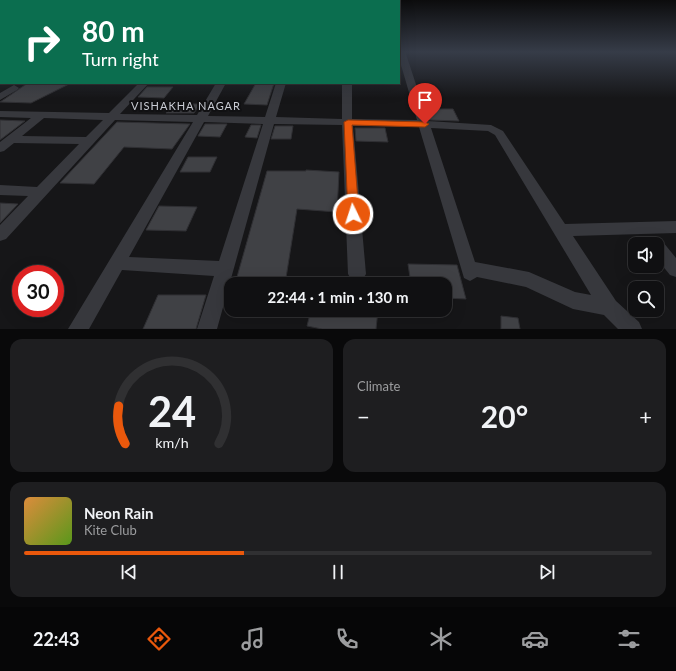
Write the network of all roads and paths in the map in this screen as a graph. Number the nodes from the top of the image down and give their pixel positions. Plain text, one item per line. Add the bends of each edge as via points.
1 (406, 67) edge
2 (143, 84) edge
3 (220, 84) edge
4 (281, 84) edge
5 (346, 84) edge
6 (14, 88) dead end
7 (0, 97) edge
8 (0, 114) edge
9 (40, 116) junction
10 (111, 118) junction
11 (200, 118) junction
12 (269, 121) junction
13 (348, 122) junction
14 (425, 124) junction
15 (10, 139) junction
16 (90, 141) junction
17 (0, 148) edge
18 (0, 190) edge
19 (41, 192) junction
20 (676, 227) edge
21 (641, 228) junction
22 (560, 230) junction
23 (0, 235) edge
24 (648, 237) edge
25 (664, 255) edge
26 (116, 264) junction
27 (225, 269) junction
28 (676, 270) edge
29 (357, 274) dead end
30 (609, 307) junction
31 (211, 328) edge
32 (78, 329) edge
33 (632, 329) edge

1 - 14 street
2 - 10 street
3 - 11 street
4 - 12 street
5 - 13 street
6 - 7 street
8 - 9 street
9 - 10 street
9 - 15 street
10 - 11 street
10 - 16 street
11 - 12 street
11 - 26 street
12 - 13 street
12 - 27 street
13 - 14 street
13 - 29 street
14 - 22 street via 478,126 491,128 499,133
14 - 30 street via 470,271 529,280 573,300
15 - 16 street
15 - 17 street
16 - 19 street
18 - 19 street
19 - 23 street
20 - 21 street
21 - 22 street
21 - 24 street
22 - 30 street
25 - 28 street
26 - 27 street
26 - 32 street
27 - 31 street
30 - 33 street

